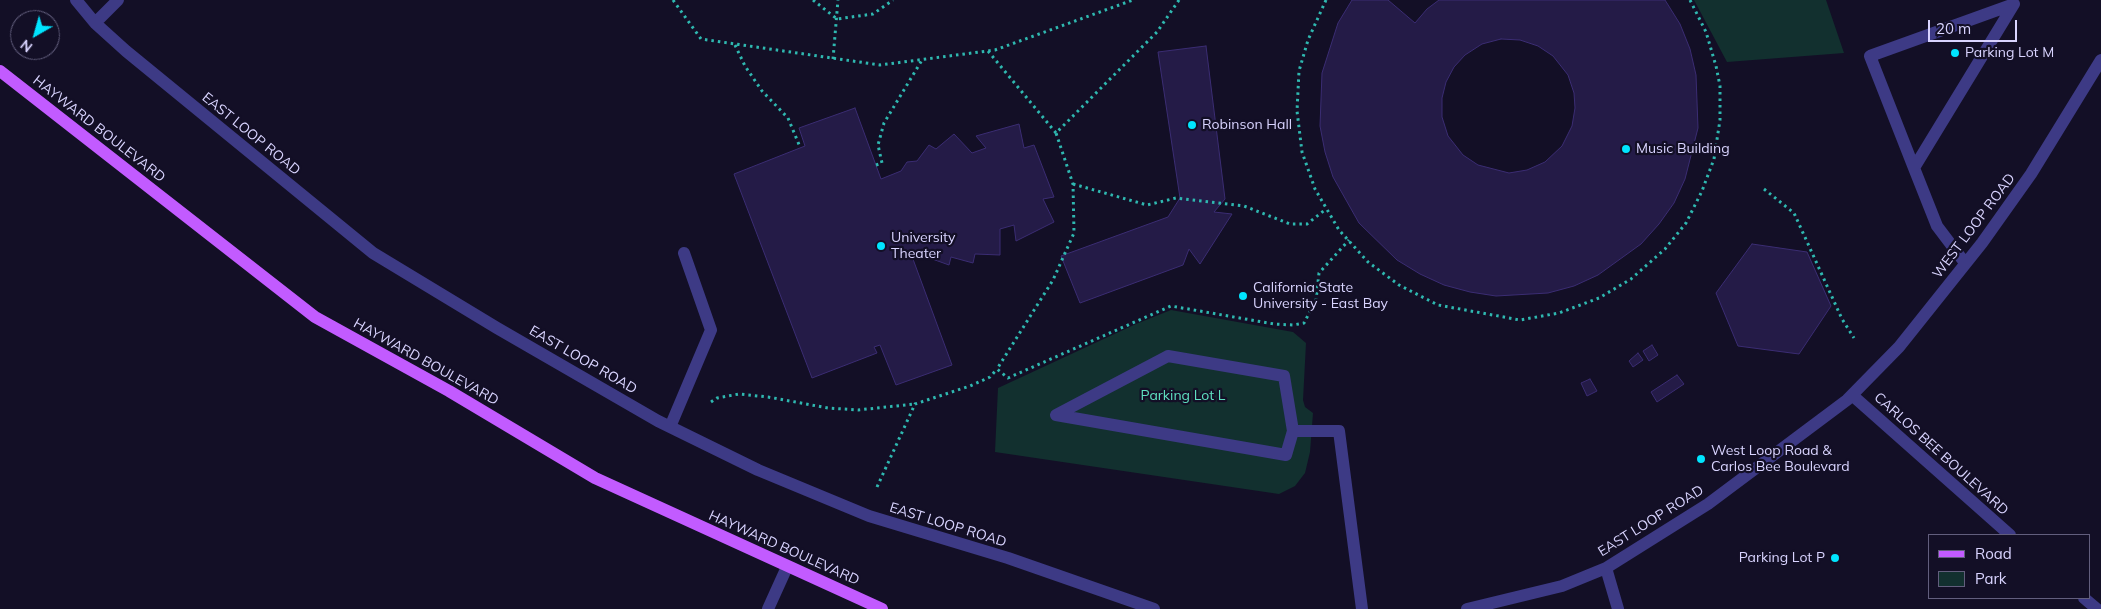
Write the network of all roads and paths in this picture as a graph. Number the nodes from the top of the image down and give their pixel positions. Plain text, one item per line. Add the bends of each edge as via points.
1 (76, 0) edge
2 (118, 0) edge
3 (673, 0) edge
4 (813, 0) edge
5 (838, 0) edge
6 (893, 0) edge
7 (1133, 0) edge
8 (1178, 0) edge
9 (1326, 0) edge
10 (1690, 0) edge
11 (837, 19) junction
12 (95, 22) junction
13 (735, 44) junction
14 (988, 51) junction
15 (833, 59) junction
16 (922, 60) junction
17 (2101, 60) edge
18 (0, 71) edge
19 (1056, 132) junction
20 (800, 147) dead end
21 (876, 165) dead end
22 (1914, 168) junction
23 (1073, 184) junction
24 (1764, 189) dead end
25 (1326, 209) junction
26 (1348, 240) junction
27 (684, 253) dead end
28 (1965, 263) junction
29 (1854, 338) dead end
30 (998, 369) junction
31 (1852, 395) junction
32 (711, 402) dead end
33 (915, 404) junction
34 (670, 427) junction
35 (1293, 431) junction
36 (877, 487) dead end
37 (2009, 534) edge
38 (787, 567) junction
39 (1606, 568) junction
40 (2085, 599) edge
41 (768, 609) edge
42 (882, 609) edge
43 (1154, 609) edge
44 (1362, 609) edge
45 (1467, 609) edge
46 (1618, 609) edge
47 (2097, 609) edge

1 - 12 street, EAST LOOP ROAD
2 - 12 street
3 - 13 path via 700,39
4 - 11 path
5 - 11 path
6 - 11 path via 873,14
7 - 14 path
8 - 19 path via 1157,32
9 - 25 path via 1308,40 1299,71 1297,111 1302,152
10 - 26 path via 1706,32 1720,86 1720,120 1714,159 1686,223 1665,249 1631,279 1599,298 1560,313 1520,320 1438,306 1368,262
11 - 15 path
12 - 34 street, EAST LOOP ROAD via 373,253
13 - 15 path
13 - 20 path via 762,90 788,118
14 - 16 path
14 - 19 path
15 - 16 path via 880,65
16 - 21 path via 884,123 878,144 882,163
17 - 28 street, WEST LOOP ROAD via 2031,174
18 - 38 main road, HAYWARD BOULEVARD via 315,317 449,391 595,478
19 - 23 path
22 - 22 street via 1934,135 2014,4 1870,56
22 - 28 street via 1937,226
23 - 25 path via 1148,205 1176,198 1244,206 1290,224 1307,224
23 - 30 path via 1074,233 1063,261
24 - 29 path via 1794,213 1842,319
25 - 26 path
26 - 30 path via 1319,273 1316,300 1304,323 1274,324 1172,306 1008,378
27 - 34 street via 711,330
28 - 31 street, WEST LOOP ROAD via 1899,347
30 - 33 path via 990,378
31 - 37 street, CARLOS BEE BOULEVARD
31 - 39 street, EAST LOOP ROAD via 1708,504
32 - 33 path via 739,394 858,410
33 - 36 path
34 - 43 street, EAST LOOP ROAD via 758,470 869,516 1008,558
35 - 35 street via 1286,455 1056,415 1168,356 1284,376
35 - 44 street via 1339,431
38 - 41 street
38 - 42 main road, HAYWARD BOULEVARD
39 - 45 street, EAST LOOP ROAD via 1562,586
39 - 46 street
40 - 47 street

